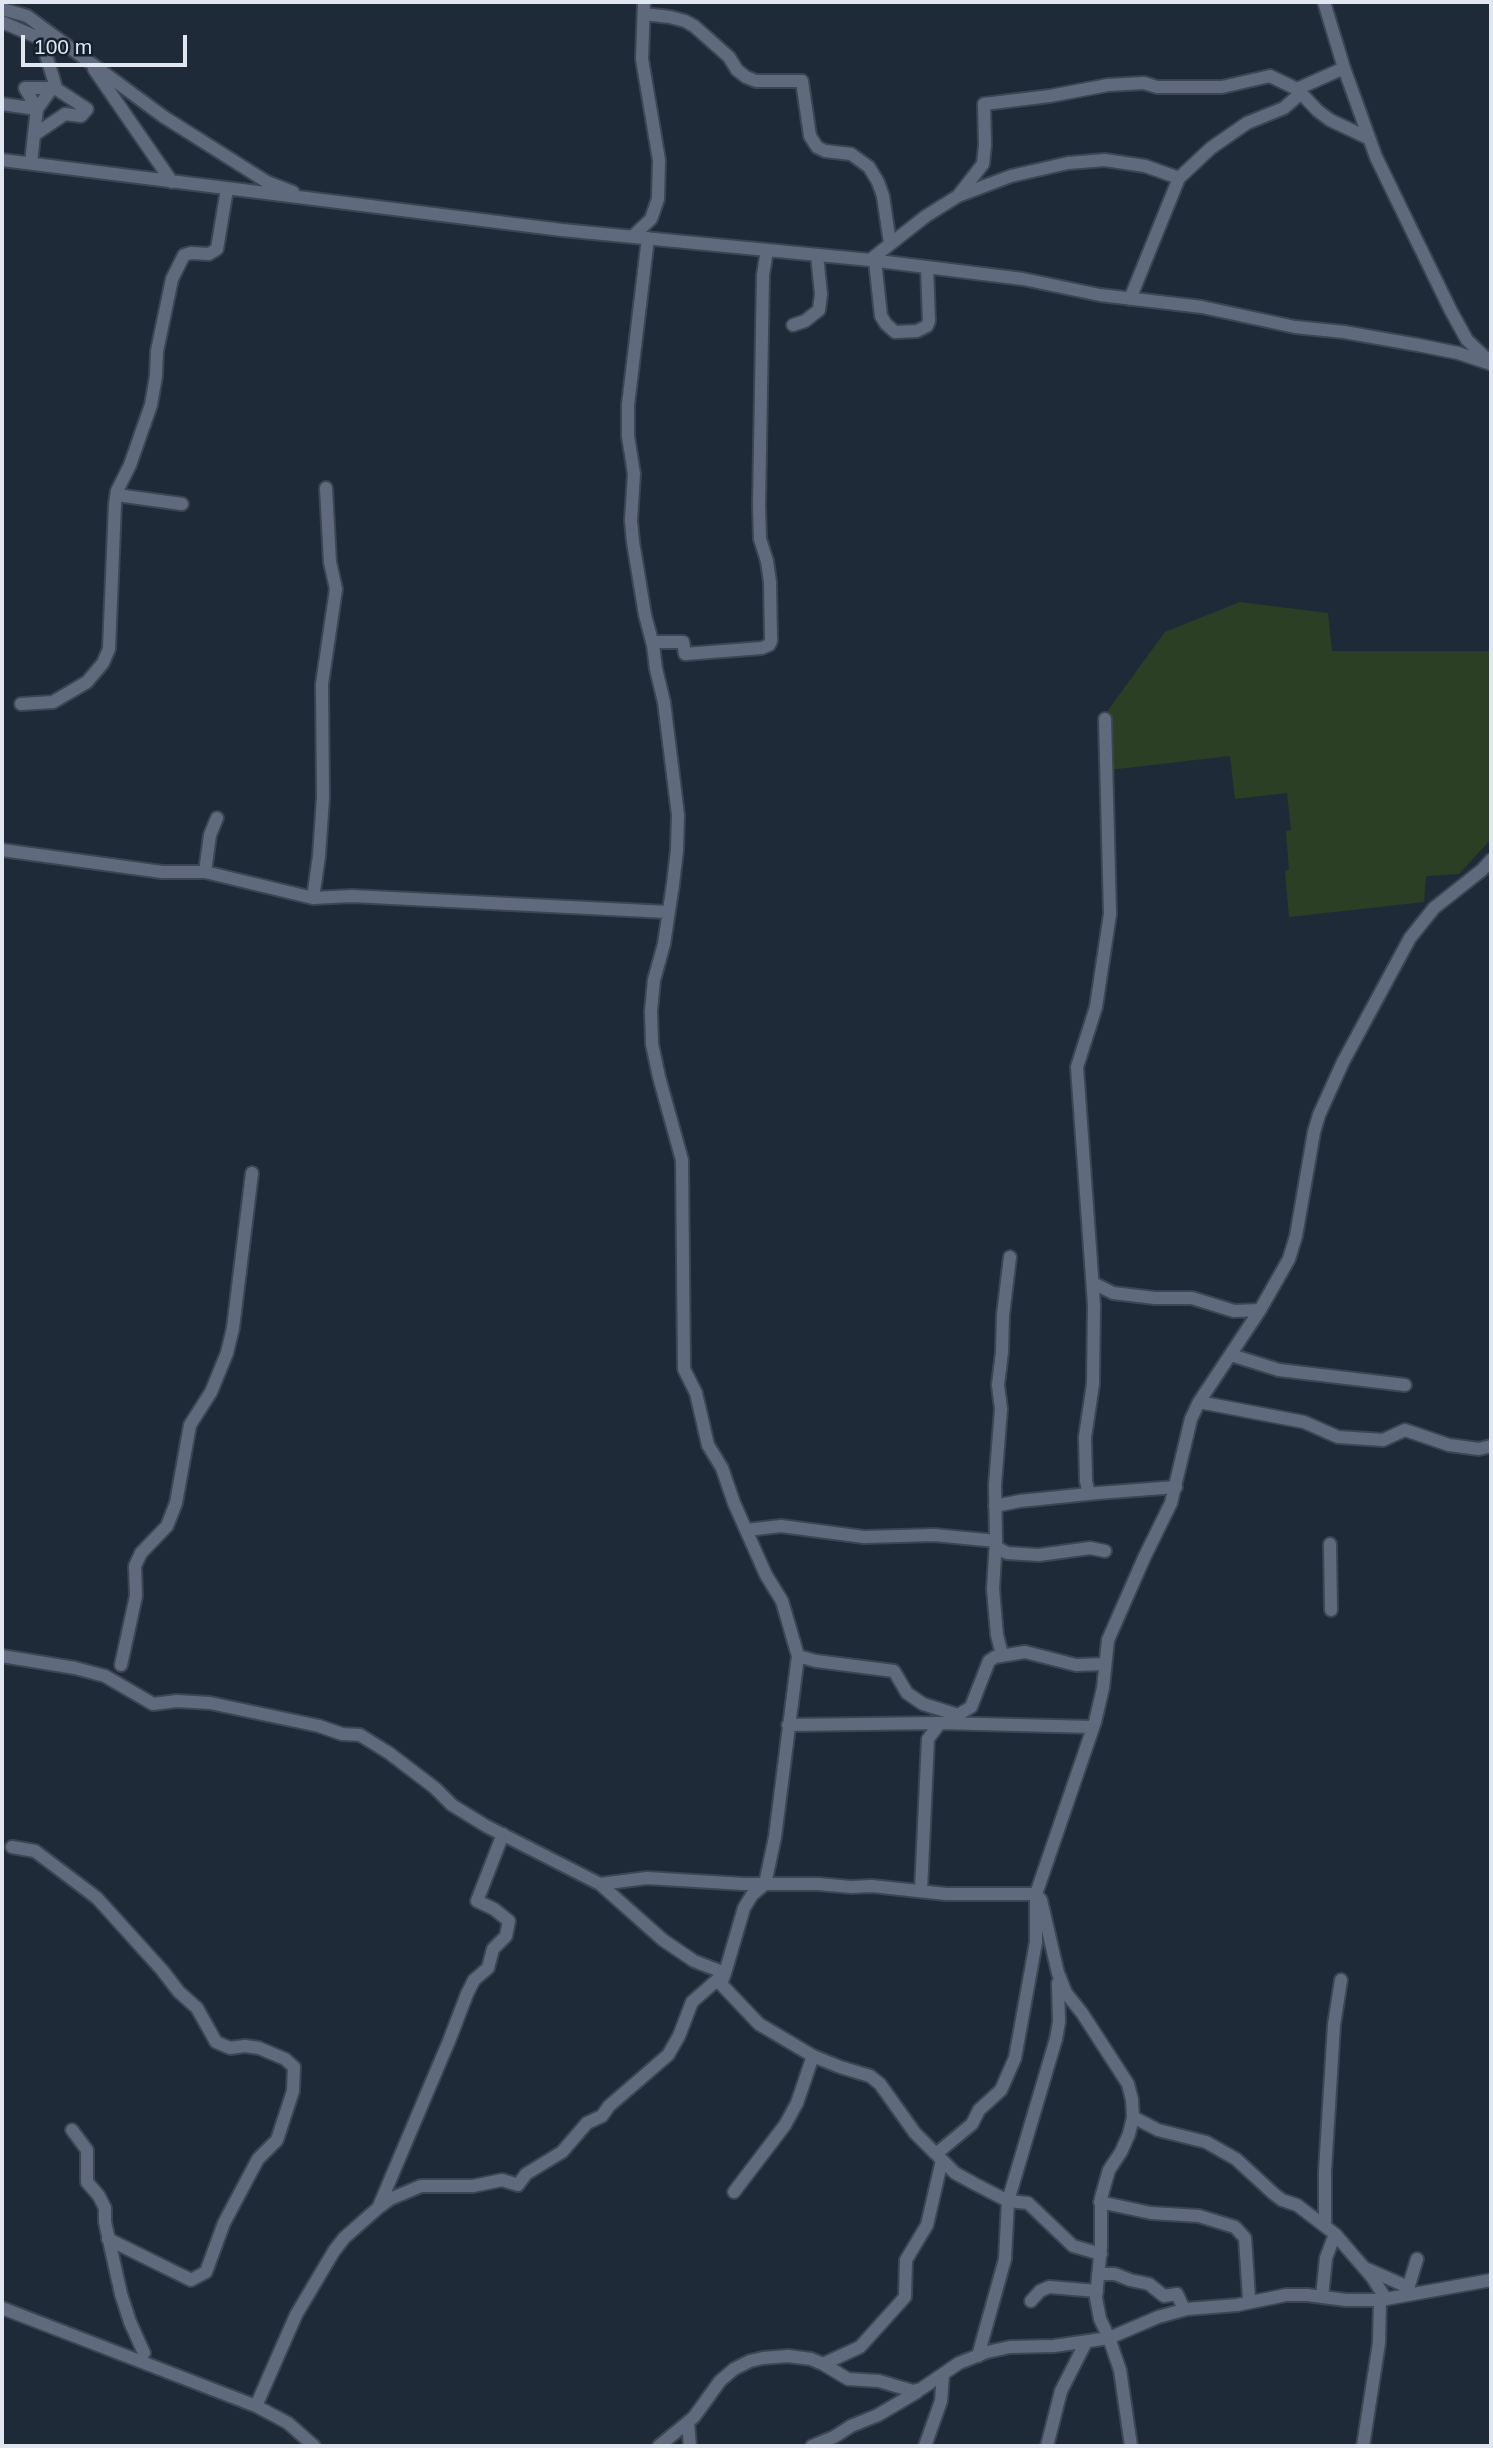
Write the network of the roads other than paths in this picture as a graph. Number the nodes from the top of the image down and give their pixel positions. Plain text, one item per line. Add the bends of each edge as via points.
1 (1324, 2) edge
2 (644, 8) edge
3 (2, 19) edge
4 (41, 39) junction
5 (88, 60) junction
6 (1344, 68) junction
7 (52, 88) junction
8 (1299, 91) junction
9 (2, 104) edge
10 (37, 109) junction
11 (34, 135) junction
12 (1368, 138) junction
13 (2, 160) edge
14 (31, 163) junction
15 (1179, 178) junction
16 (172, 181) junction
17 (227, 188) junction
18 (958, 196) junction
19 (313, 199) junction
20 (632, 236) junction
21 (648, 238) junction
22 (890, 243) junction
23 (766, 250) junction
24 (817, 255) junction
25 (873, 260) junction
26 (928, 267) junction
27 (1130, 299) junction
28 (793, 325) dead end
29 (1491, 363) edge
30 (326, 488) dead end
31 (117, 495) junction
32 (182, 504) dead end
33 (652, 642) junction
34 (21, 704) dead end
35 (1105, 719) dead end
36 (217, 818) dead end
37 (2, 850) edge
38 (1491, 860) edge
39 (205, 872) junction
40 (313, 898) junction
41 (667, 912) junction
42 (253, 1173) dead end
43 (1010, 1257) dead end
44 (1093, 1283) junction
45 (1260, 1310) junction
46 (1231, 1354) junction
47 (1405, 1385) dead end
48 (1199, 1402) junction
49 (1491, 1446) edge
50 (1176, 1488) junction
51 (1089, 1494) junction
52 (995, 1506) junction
53 (747, 1530) junction
54 (996, 1544) junction
55 (1330, 1544) dead end
56 (1105, 1551) dead end
57 (1331, 1610) dead end
58 (1002, 1655) junction
59 (2, 1656) edge
60 (798, 1656) junction
61 (1105, 1664) junction
62 (121, 1665) dead end
63 (940, 1723) junction
64 (788, 1725) junction
65 (1093, 1727) junction
66 (503, 1834) junction
67 (12, 1847) dead end
68 (600, 1884) junction
69 (765, 1884) junction
70 (921, 1890) junction
71 (1036, 1894) junction
72 (725, 1973) junction
73 (1058, 1973) junction
74 (1341, 1980) dead end
75 (813, 2056) junction
76 (1133, 2117) junction
77 (72, 2130) dead end
78 (939, 2157) junction
79 (734, 2192) dead end
80 (1008, 2201) junction
81 (1100, 2202) junction
82 (378, 2208) junction
83 (1330, 2230) junction
84 (108, 2239) junction
85 (1101, 2254) junction
86 (1417, 2259) dead end
87 (1364, 2267) junction
88 (1098, 2274) junction
89 (1491, 2280) edge
90 (1097, 2291) junction
91 (1407, 2292) junction
92 (1322, 2297) junction
93 (1249, 2298) dead end
94 (1383, 2300) junction
95 (1031, 2301) dead end
96 (2, 2308) edge
97 (1184, 2309) junction
98 (1110, 2338) junction
99 (1086, 2342) junction
100 (144, 2353) dead end
101 (978, 2356) junction
102 (823, 2364) junction
103 (943, 2374) junction
104 (921, 2389) junction
105 (256, 2406) junction
106 (688, 2423) junction
107 (314, 2446) edge
108 (659, 2446) edge
109 (690, 2446) edge
110 (812, 2446) edge
111 (925, 2446) edge
112 (1047, 2446) edge
113 (1131, 2446) edge
114 (1363, 2446) edge

1 - 6 street
2 - 20 street via 642,59 659,160 658,198 651,219
2 - 22 street via 694,26 746,77 802,81 810,136 817,147 851,154 869,167 883,196
3 - 4 street
3 - 5 street via 27,16
4 - 5 street
4 - 7 street via 55,84
5 - 16 street
5 - 19 street via 164,117 267,183
6 - 8 street
6 - 12 street
7 - 10 street
7 - 10 street via 25,88
7 - 11 street via 87,108 81,116 65,114
8 - 12 street via 1329,120
8 - 15 street via 1284,108 1247,123 1210,148
8 - 18 street via 1261,76 1218,87 1124,82 984,104 984,164
9 - 10 street
10 - 11 street
11 - 14 street
12 - 29 street via 1451,311 1467,340
13 - 14 street
14 - 16 street
15 - 18 street via 1145,166 1090,160 1011,176
15 - 27 street
16 - 17 street
17 - 19 street
17 - 31 street via 217,249 184,255 172,279 151,405
18 - 22 street
19 - 20 street
20 - 21 street
21 - 23 street
21 - 33 street via 628,436 634,474 633,542
22 - 25 street
23 - 24 street
23 - 33 street via 759,506 760,539 770,582 771,641 762,648 685,654 683,642
24 - 25 street
24 - 28 street via 819,310
25 - 26 street
25 - 26 street via 881,316 899,333 927,326
26 - 27 street
27 - 29 street via 1418,345
30 - 40 street via 336,589 322,684 323,798
31 - 32 street
31 - 34 street via 109,649 103,663 87,682 53,702
33 - 41 street via 678,814
35 - 44 street via 1110,915 1096,1007 1077,1067
36 - 39 street
37 - 39 street via 162,872
38 - 45 street via 1434,908 1410,938 1343,1062 1314,1132 1293,1249
39 - 40 street
40 - 41 street via 352,896
41 - 53 street via 654,980 652,1044 682,1160 684,1369 696,1393 708,1445
42 - 62 street via 227,1353 211,1392 190,1425 176,1503 167,1526 135,1566 136,1596
43 - 52 street via 998,1385 1001,1409
44 - 45 street via 1113,1293 1192,1298 1234,1311
44 - 51 street via 1095,1347 1085,1437
45 - 46 street
46 - 47 street via 1279,1370
46 - 48 street
48 - 49 street via 1304,1422 1338,1437 1383,1440 1405,1430 1449,1445 1479,1450
48 - 50 street
50 - 51 street
50 - 61 street via 1112,1628
51 - 52 street
52 - 54 street
53 - 54 street via 780,1526 864,1537 934,1535
53 - 60 street via 782,1601
54 - 56 street via 1007,1553
54 - 58 street via 993,1589
55 - 57 street
58 - 60 street via 989,1661 971,1707 958,1715 923,1704 907,1693 894,1671
58 - 61 street via 1025,1652 1076,1665
59 - 66 street via 105,1676 153,1704 210,1703 357,1734 389,1753 452,1805
60 - 64 street
61 - 65 street
63 - 64 street
63 - 65 street
63 - 70 street via 928,1739
64 - 69 street
65 - 71 street
66 - 68 street
66 - 82 street via 477,1901 509,1921 506,1936 493,1949 488,1968 467,1994
67 - 84 street via 35,1851 97,1898 197,2008 216,2042 230,2048 260,2048 294,2067 293,2091 277,2140 258,2159 224,2223 206,2272 191,2280
68 - 69 street via 647,1878
68 - 72 street via 663,1940 694,1961
69 - 70 street
69 - 72 street via 744,1908
70 - 71 street
71 - 73 street via 1043,1906
71 - 78 street via 1036,1942 1015,2058 1001,2090
72 - 75 street via 721,1984 753,2018
72 - 82 street via 692,2002 679,2036 661,2062 602,2116 587,2123 562,2152 526,2174 519,2185 502,2180 421,2186
73 - 76 street via 1066,1993 1128,2084
73 - 80 street via 1056,2039
74 - 83 street via 1325,2171
75 - 78 street via 870,2076 880,2084 915,2133
75 - 79 street via 785,2125
76 - 81 street
76 - 83 street via 1158,2130 1206,2142 1236,2159 1274,2194 1297,2204
77 - 84 street via 87,2150 87,2182 105,2208
78 - 80 street via 956,2173
78 - 102 street via 927,2225 906,2260 905,2297 860,2347
80 - 85 street via 1028,2203 1073,2246
80 - 101 street via 1005,2259
81 - 85 street
81 - 93 street via 1152,2213 1199,2216 1235,2227 1245,2238
82 - 105 street via 334,2251 296,2315
83 - 87 street
83 - 92 street
84 - 100 street via 130,2322
85 - 88 street
86 - 91 street
87 - 91 street
87 - 94 street
88 - 90 street
88 - 97 street via 1149,2284 1164,2296 1177,2294
89 - 91 street
90 - 95 street via 1049,2287
90 - 98 street via 1100,2319
91 - 94 street
92 - 94 street
92 - 97 street via 1286,2295
94 - 114 street
96 - 105 street
97 - 98 street
98 - 99 street
98 - 113 street via 1122,2381
99 - 101 street via 1010,2347
99 - 112 street via 1061,2391
101 - 103 street
102 - 104 street via 848,2379
102 - 106 street via 788,2356 750,2361 720,2381
103 - 104 street
103 - 111 street via 941,2401
104 - 110 street
105 - 107 street via 288,2423
106 - 108 street
106 - 109 street

